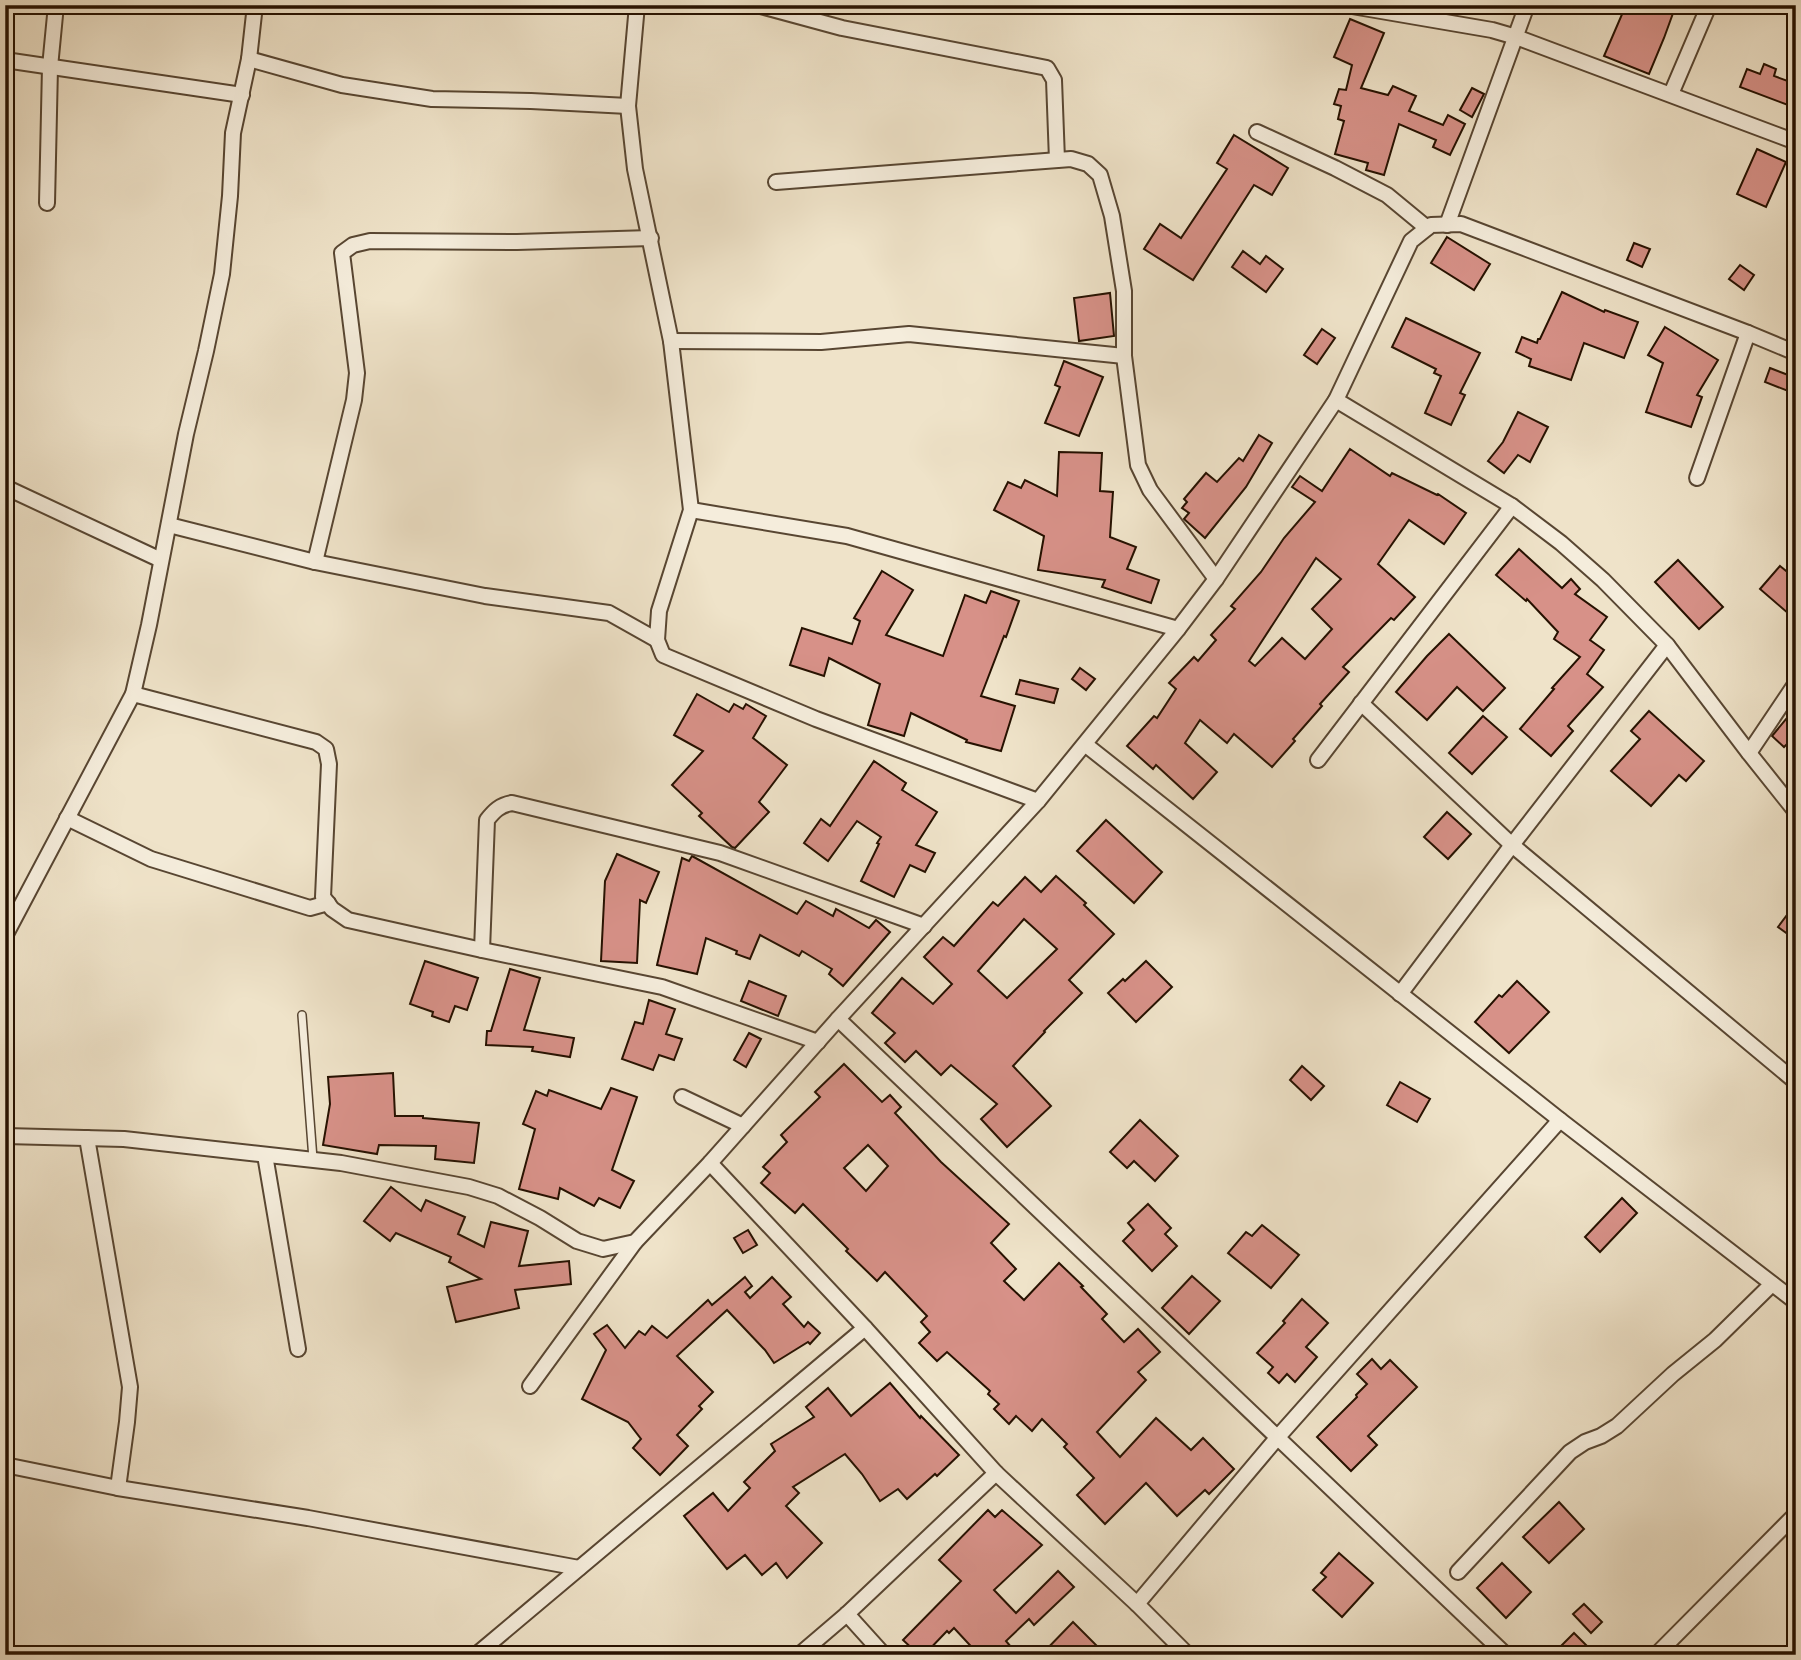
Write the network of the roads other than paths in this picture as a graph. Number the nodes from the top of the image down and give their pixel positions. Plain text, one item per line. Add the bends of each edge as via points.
1 (56, 5) edge
2 (254, 5) edge
3 (637, 5) edge
4 (757, 5) edge
5 (1346, 5) edge
6 (1527, 5) edge
7 (1709, 5) edge
8 (1516, 37) junction
9 (249, 59) junction
10 (5, 60) edge
11 (50, 67) junction
12 (1671, 94) junction
13 (242, 95) junction
14 (628, 106) junction
15 (1257, 132) dead end
16 (1796, 142) edge
17 (1057, 160) junction
18 (776, 182) dead end
19 (47, 203) dead end
20 (1447, 225) junction
21 (1427, 228) junction
22 (650, 238) junction
23 (1748, 333) junction
24 (671, 341) junction
25 (1796, 353) edge
26 (1124, 356) junction
27 (1336, 400) junction
28 (1697, 478) dead end
29 (5, 487) edge
30 (1512, 506) junction
31 (691, 510) junction
32 (169, 525) junction
33 (162, 560) junction
34 (315, 562) junction
35 (1216, 579) junction
36 (1178, 629) junction
37 (657, 640) junction
38 (1667, 645) junction
39 (1796, 683) edge
40 (132, 694) junction
41 (1361, 703) junction
42 (1086, 744) junction
43 (1749, 753) junction
44 (1318, 760) dead end
45 (1038, 801) junction
46 (1796, 811) edge
47 (67, 818) junction
48 (1512, 845) junction
49 (328, 904) junction
50 (10, 917) edge
51 (924, 926) junction
52 (5, 936) edge
53 (482, 950) junction
54 (1400, 994) junction
55 (302, 1015) dead end
56 (838, 1019) junction
57 (818, 1042) junction
58 (1796, 1082) edge
59 (682, 1097) dead end
60 (1560, 1120) junction
61 (743, 1126) junction
62 (5, 1136) edge
63 (87, 1138) junction
64 (265, 1154) junction
65 (313, 1160) junction
66 (710, 1163) junction
67 (635, 1242) junction
68 (1772, 1284) junction
69 (1796, 1303) edge
70 (865, 1328) junction
71 (298, 1349) dead end
72 (530, 1386) dead end
73 (1277, 1438) junction
74 (5, 1465) edge
75 (996, 1473) junction
76 (118, 1489) junction
77 (1796, 1514) edge
78 (579, 1568) junction
79 (1458, 1572) dead end
80 (1137, 1604) junction
81 (847, 1614) junction
82 (476, 1655) edge
83 (799, 1655) edge
84 (884, 1655) edge
85 (1188, 1655) edge
86 (1506, 1655) edge
87 (1656, 1655) edge

1 - 11 street
2 - 9 street
3 - 14 street
4 - 17 street via 842,28 1046,68 1054,80
5 - 8 street
6 - 8 street
7 - 12 street
8 - 12 street
8 - 20 street
9 - 13 street
9 - 14 street via 342,85 432,99
10 - 11 street
11 - 13 street
11 - 19 street
12 - 16 street
13 - 32 street via 233,132 222,274
14 - 22 street
15 - 21 street via 1387,195
17 - 18 street
17 - 26 street via 1088,164 1100,175 1112,216 1124,292
20 - 21 street
20 - 23 street via 1461,224
21 - 27 street via 1411,241
22 - 24 street
22 - 34 street via 370,241 342,253 358,373
23 - 25 street
23 - 28 street
24 - 26 street via 821,342 909,334
24 - 31 street
26 - 35 street via 1143,478
27 - 30 street
27 - 35 street
29 - 33 street
30 - 38 street via 1604,580
30 - 41 street
31 - 36 street via 847,536
31 - 37 street via 659,611
32 - 33 street
32 - 34 street
33 - 40 street
34 - 37 street via 485,596 609,613
35 - 36 street
36 - 42 street
37 - 45 street via 663,655 816,719
38 - 43 street
38 - 48 street
39 - 43 street
40 - 47 street
40 - 49 street via 316,742 326,749 330,764 323,897
41 - 44 street
41 - 48 street
42 - 45 street
42 - 54 street
43 - 46 street
45 - 51 street
47 - 49 street via 151,859 310,908
47 - 50 street
48 - 54 street
48 - 58 street
49 - 53 street via 348,920
50 - 52 street
51 - 53 street via 720,853 512,803 495,810 487,821
51 - 56 street
53 - 57 street via 662,987
54 - 60 street
55 - 65 lane
56 - 57 street
56 - 73 street
57 - 61 street
59 - 61 street
60 - 68 street
60 - 73 street
61 - 66 street
62 - 63 street
63 - 64 street
63 - 76 street via 130,1387
64 - 65 street
64 - 71 street
65 - 67 street via 489,1193 577,1241 603,1249
66 - 67 street
66 - 70 street
67 - 72 street
68 - 69 street
68 - 79 street via 1617,1426 1570,1452
70 - 75 street
70 - 78 street
73 - 80 street
73 - 86 street
74 - 76 street
75 - 80 street
75 - 81 street
76 - 78 street via 308,1518
77 - 87 street
78 - 82 street
80 - 85 street
81 - 83 street
81 - 84 street

